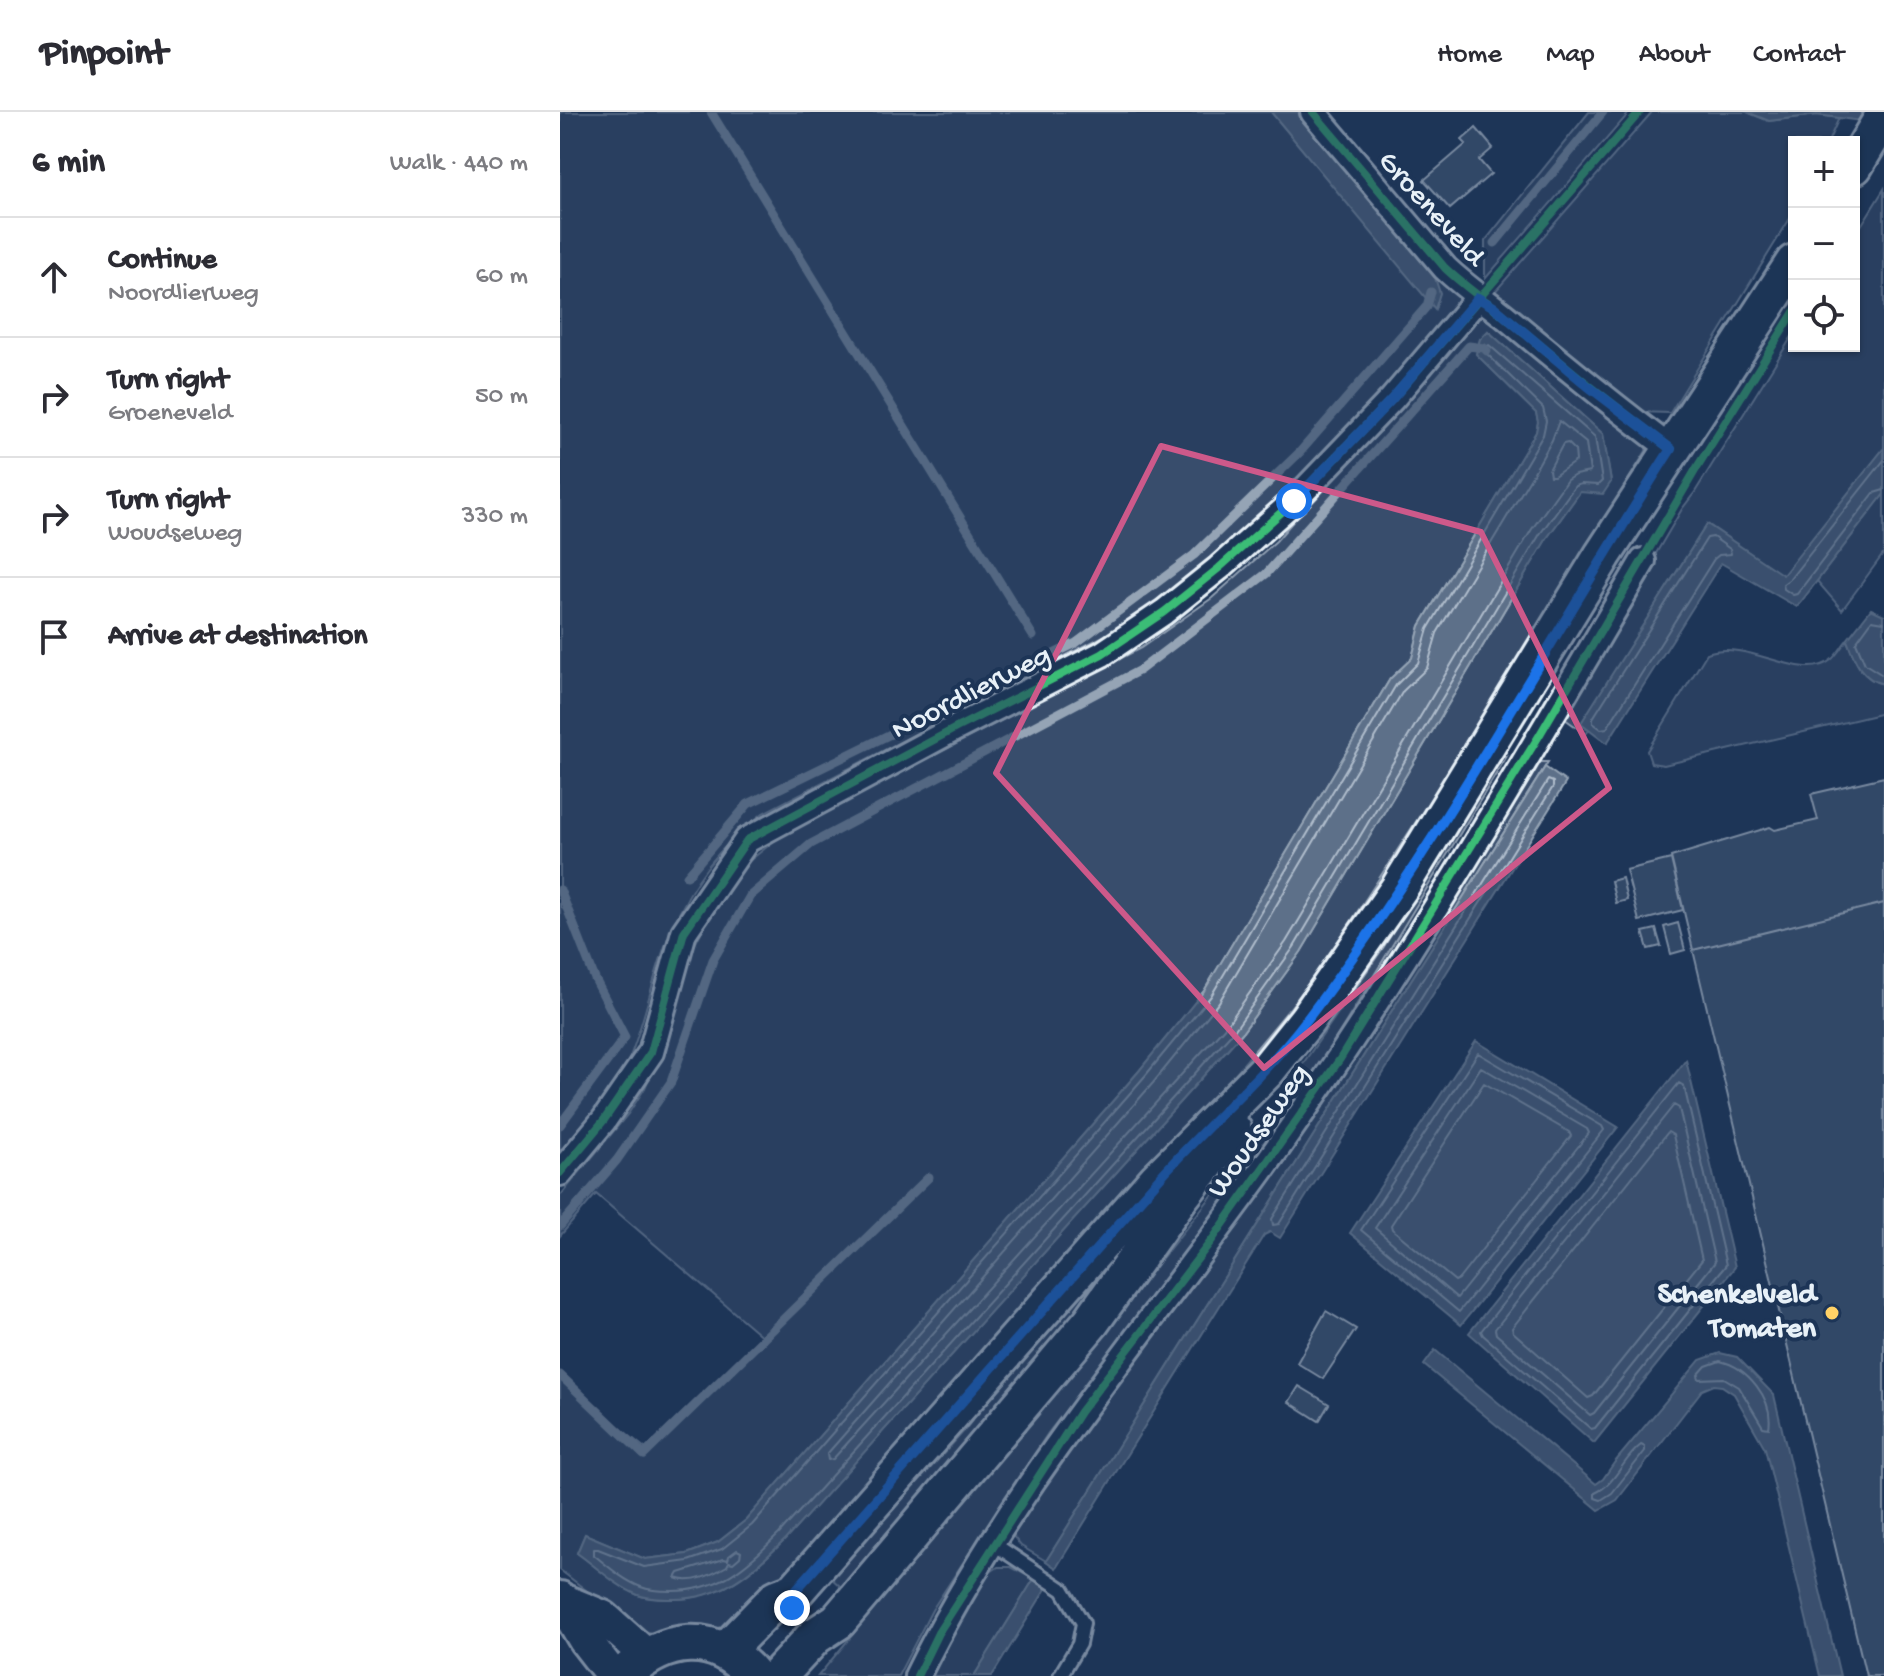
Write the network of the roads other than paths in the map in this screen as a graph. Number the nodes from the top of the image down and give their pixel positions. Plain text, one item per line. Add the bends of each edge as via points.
1 (1313, 112) edge
2 (1881, 120) edge
3 (1860, 156) edge
4 (1788, 272) edge
5 (1478, 298) junction
6 (1671, 449) junction
7 (1643, 561) dead end
8 (1267, 1070) junction
9 (560, 1173) edge
10 (994, 1544) junction
11 (561, 1599) edge
12 (838, 1621) junction
13 (734, 1668) edge
14 (641, 1669) edge
15 (613, 1676) edge
16 (778, 1676) edge
17 (804, 1676) edge
18 (917, 1676) edge
19 (1060, 1676) edge

1 - 5 street, Groeneveld via 1445,268
2 - 3 main road
4 - 6 main road, Woudseweg
5 - 6 street, Groeneveld
5 - 9 street, Noordlierweg via 1392,399 1294,501 1164,612 1102,654 747,840 684,932 651,1052
6 - 8 main road, Woudseweg via 1400,887
7 - 10 street, Woudseweg via 1340,1059 1212,1240 1080,1412
8 - 12 main road, Woudseweg via 1247,1110 1091,1322
8 - 13 main road, Woudseweg via 1158,1179 795,1591 777,1598
10 - 18 street, Woudseweg
10 - 19 lane via 1063,1590 1083,1623 1079,1644
11 - 14 street via 603,1617
11 - 15 street
12 - 16 main road, Woudseweg via 815,1636
12 - 17 main road, Woudseweg
13 - 14 main road via 695,1643 681,1644

